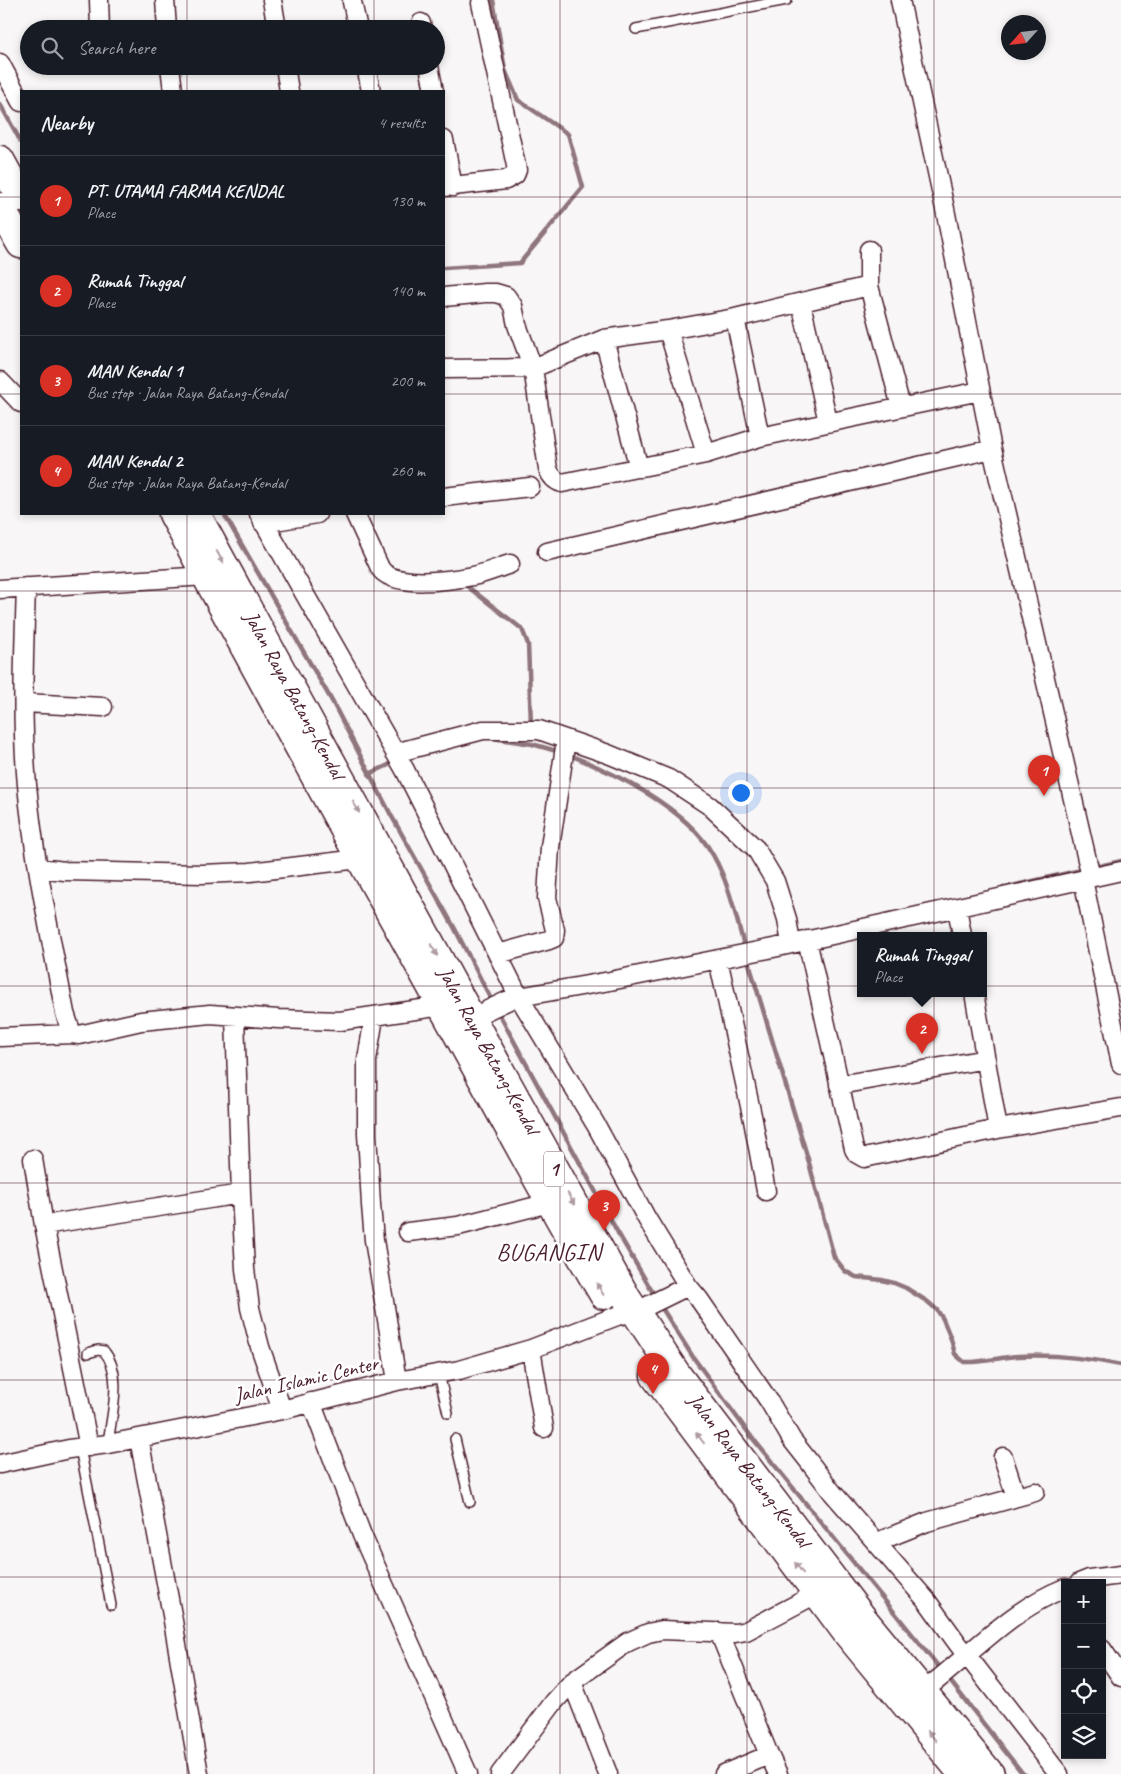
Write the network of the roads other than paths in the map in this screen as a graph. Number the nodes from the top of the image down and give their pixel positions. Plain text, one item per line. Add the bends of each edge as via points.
1 (99, 0) edge
2 (164, 0) edge
3 (272, 0) edge
4 (787, 0) edge
5 (900, 0) edge
6 (352, 2) dead end
7 (481, 3) dead end
8 (100, 20) edge
9 (166, 20) edge
10 (275, 20) edge
11 (356, 20) edge
12 (636, 29) dead end
13 (0, 63) edge
14 (171, 75) edge
15 (287, 75) edge
16 (368, 75) edge
17 (431, 75) edge
18 (173, 90) edge
19 (290, 90) edge
20 (371, 90) edge
21 (434, 90) edge
22 (20, 100) edge
23 (445, 152) edge
24 (0, 160) edge
25 (448, 187) edge
26 (20, 196) edge
27 (0, 206) edge
28 (20, 242) edge
29 (868, 250) dead end
30 (869, 286) junction
31 (445, 297) edge
32 (801, 303) junction
33 (735, 318) junction
34 (668, 330) junction
35 (604, 339) junction
36 (533, 368) junction
37 (445, 369) edge
38 (0, 381) edge
39 (980, 391) junction
40 (20, 402) edge
41 (901, 407) junction
42 (828, 422) junction
43 (760, 436) junction
44 (992, 449) junction
45 (706, 454) junction
46 (639, 468) junction
47 (530, 487) dead end
48 (445, 497) edge
49 (174, 515) edge
50 (197, 515) edge
51 (303, 515) edge
52 (355, 515) edge
53 (261, 518) edge
54 (547, 552) dead end
55 (510, 564) dead end
56 (206, 576) junction
57 (26, 588) junction
58 (0, 589) edge
59 (24, 703) junction
60 (103, 707) dead end
61 (565, 743) junction
62 (399, 760) junction
63 (359, 859) junction
64 (39, 868) junction
65 (1121, 871) edge
66 (1087, 878) junction
67 (957, 908) junction
68 (961, 932) edge
69 (799, 942) junction
70 (498, 954) junction
71 (718, 959) junction
72 (975, 997) edge
73 (515, 998) junction
74 (442, 1006) junction
75 (478, 1015) junction
76 (235, 1017) junction
77 (374, 1017) junction
78 (72, 1034) junction
79 (0, 1037) edge
80 (986, 1059) junction
81 (1121, 1064) edge
82 (839, 1085) junction
83 (1121, 1108) edge
84 (998, 1129) junction
85 (33, 1159) dead end
86 (766, 1192) dead end
87 (241, 1194) junction
88 (549, 1203) junction
89 (44, 1225) junction
90 (408, 1232) dead end
91 (685, 1288) junction
92 (632, 1312) junction
93 (531, 1349) junction
94 (88, 1352) dead end
95 (439, 1374) junction
96 (397, 1381) junction
97 (311, 1402) junction
98 (282, 1410) junction
99 (448, 1413) dead end
100 (544, 1428) dead end
101 (139, 1438) junction
102 (455, 1438) dead end
103 (108, 1444) junction
104 (85, 1447) junction
105 (1003, 1457) dead end
106 (0, 1464) edge
107 (1036, 1492) dead end
108 (1016, 1497) junction
109 (470, 1502) dead end
110 (872, 1538) junction
111 (1121, 1576) edge
112 (1089, 1579) edge
113 (1061, 1591) edge
114 (818, 1593) junction
115 (111, 1605) dead end
116 (719, 1632) junction
117 (1106, 1655) edge
118 (964, 1657) junction
119 (1121, 1677) edge
120 (572, 1682) junction
121 (927, 1688) junction
122 (769, 1755) junction
123 (199, 1774) edge
124 (468, 1774) edge
125 (500, 1774) edge
126 (608, 1774) edge
127 (724, 1774) edge
128 (778, 1774) edge
129 (963, 1774) edge
130 (990, 1774) edge
131 (1059, 1774) edge

1 - 8 street
2 - 9 street
3 - 10 street
4 - 12 lane
5 - 39 street
6 - 11 street
7 - 25 street via 517,170 506,180
13 - 22 street
14 - 18 street
15 - 19 street
16 - 20 street
17 - 21 street
23 - 25 street
24 - 26 highway
27 - 28 highway
29 - 30 street
30 - 32 street
30 - 41 street
31 - 36 street via 485,293 506,296 513,306
32 - 33 street
32 - 42 street
33 - 34 street
33 - 43 street
34 - 35 street
34 - 45 street
35 - 36 street
35 - 46 street
36 - 37 street
36 - 46 street via 548,469 556,481 569,483
38 - 40 street
39 - 41 street
39 - 44 street
41 - 42 street
42 - 43 street
43 - 45 street
44 - 54 street
44 - 66 street
45 - 46 street
47 - 48 street
49 - 56 highway, Jalan Raya Batang-Kendal / 1
50 -> 75 highway, Jalan Raya Batang-Kendal / 1
51 - 53 street
52 - 55 street via 380,568 388,576 418,582 474,576
53 - 62 street
56 - 57 street
56 - 63 highway, Jalan Raya Batang-Kendal / 1
57 - 58 street
57 - 59 street
59 - 60 street
59 - 64 street via 27,784
61 - 62 street via 538,730 483,730
61 - 69 street via 608,754 669,779 710,806 756,849 775,881 787,919
61 - 70 street via 550,847 548,898 554,938
62 - 70 street
63 - 64 street via 250,872 202,874
63 - 74 highway, Jalan Raya Batang-Kendal / 1
64 - 78 street via 65,1013
65 - 66 street
66 - 67 street
66 - 81 street
67 - 68 street
67 - 69 street
69 - 71 street
69 - 82 street
70 - 73 street
71 - 73 street
71 - 86 street
72 - 80 street
73 - 75 street
73 - 91 street via 596,1125
74 - 77 street
74 - 88 highway, Jalan Raya Batang-Kendal / 1
75 -> 92 highway, Jalan Raya Batang-Kendal / 1
76 - 77 street via 340,1021
76 - 78 street via 210,1014 141,1021
76 - 87 street
77 - 96 street via 367,1060 371,1204
78 - 79 street
80 - 82 street
80 - 84 street
82 - 84 street via 854,1149 864,1158
83 - 84 street
85 - 89 street
87 - 89 street
87 - 98 street via 250,1308
88 - 90 street via 458,1226
92 -> 88 highway, Jalan Raya Batang-Kendal / 1
89 - 104 street
91 - 92 street, Jalan Islamic Center
91 - 110 street via 699,1299 792,1440
92 - 93 street, Jalan Islamic Center
114 -> 92 highway, Jalan Raya Batang-Kendal / 1 via 661,1385
92 - 121 highway, Jalan Raya Batang-Kendal / 1 via 864,1620
93 - 95 street, Jalan Islamic Center
93 - 100 street
94 - 103 lane via 104,1351 113,1366 115,1397
95 - 96 street, Jalan Islamic Center
95 - 99 lane
96 - 97 street, Jalan Islamic Center
97 - 98 street, Jalan Islamic Center
97 - 124 street via 366,1543
98 - 101 street, Jalan Islamic Center
101 - 103 street, Jalan Islamic Center
101 - 123 street
102 - 109 lane
103 - 104 street, Jalan Islamic Center
104 - 106 street, Jalan Islamic Center
104 - 115 lane
105 - 108 street
107 - 108 street
108 - 110 street via 927,1522 877,1542
110 - 118 street via 927,1601
111 - 112 street
113 - 118 street via 1030,1606
114 - 116 street via 746,1631
129 -> 114 highway, Jalan Raya Batang-Kendal / 1
116 - 120 street via 648,1632 628,1642
116 - 122 street
117 - 119 street
118 - 121 street
118 - 131 street
120 - 125 street
120 - 126 street
121 - 130 highway, Jalan Raya Batang-Kendal / 1
122 - 127 street
122 - 128 street

